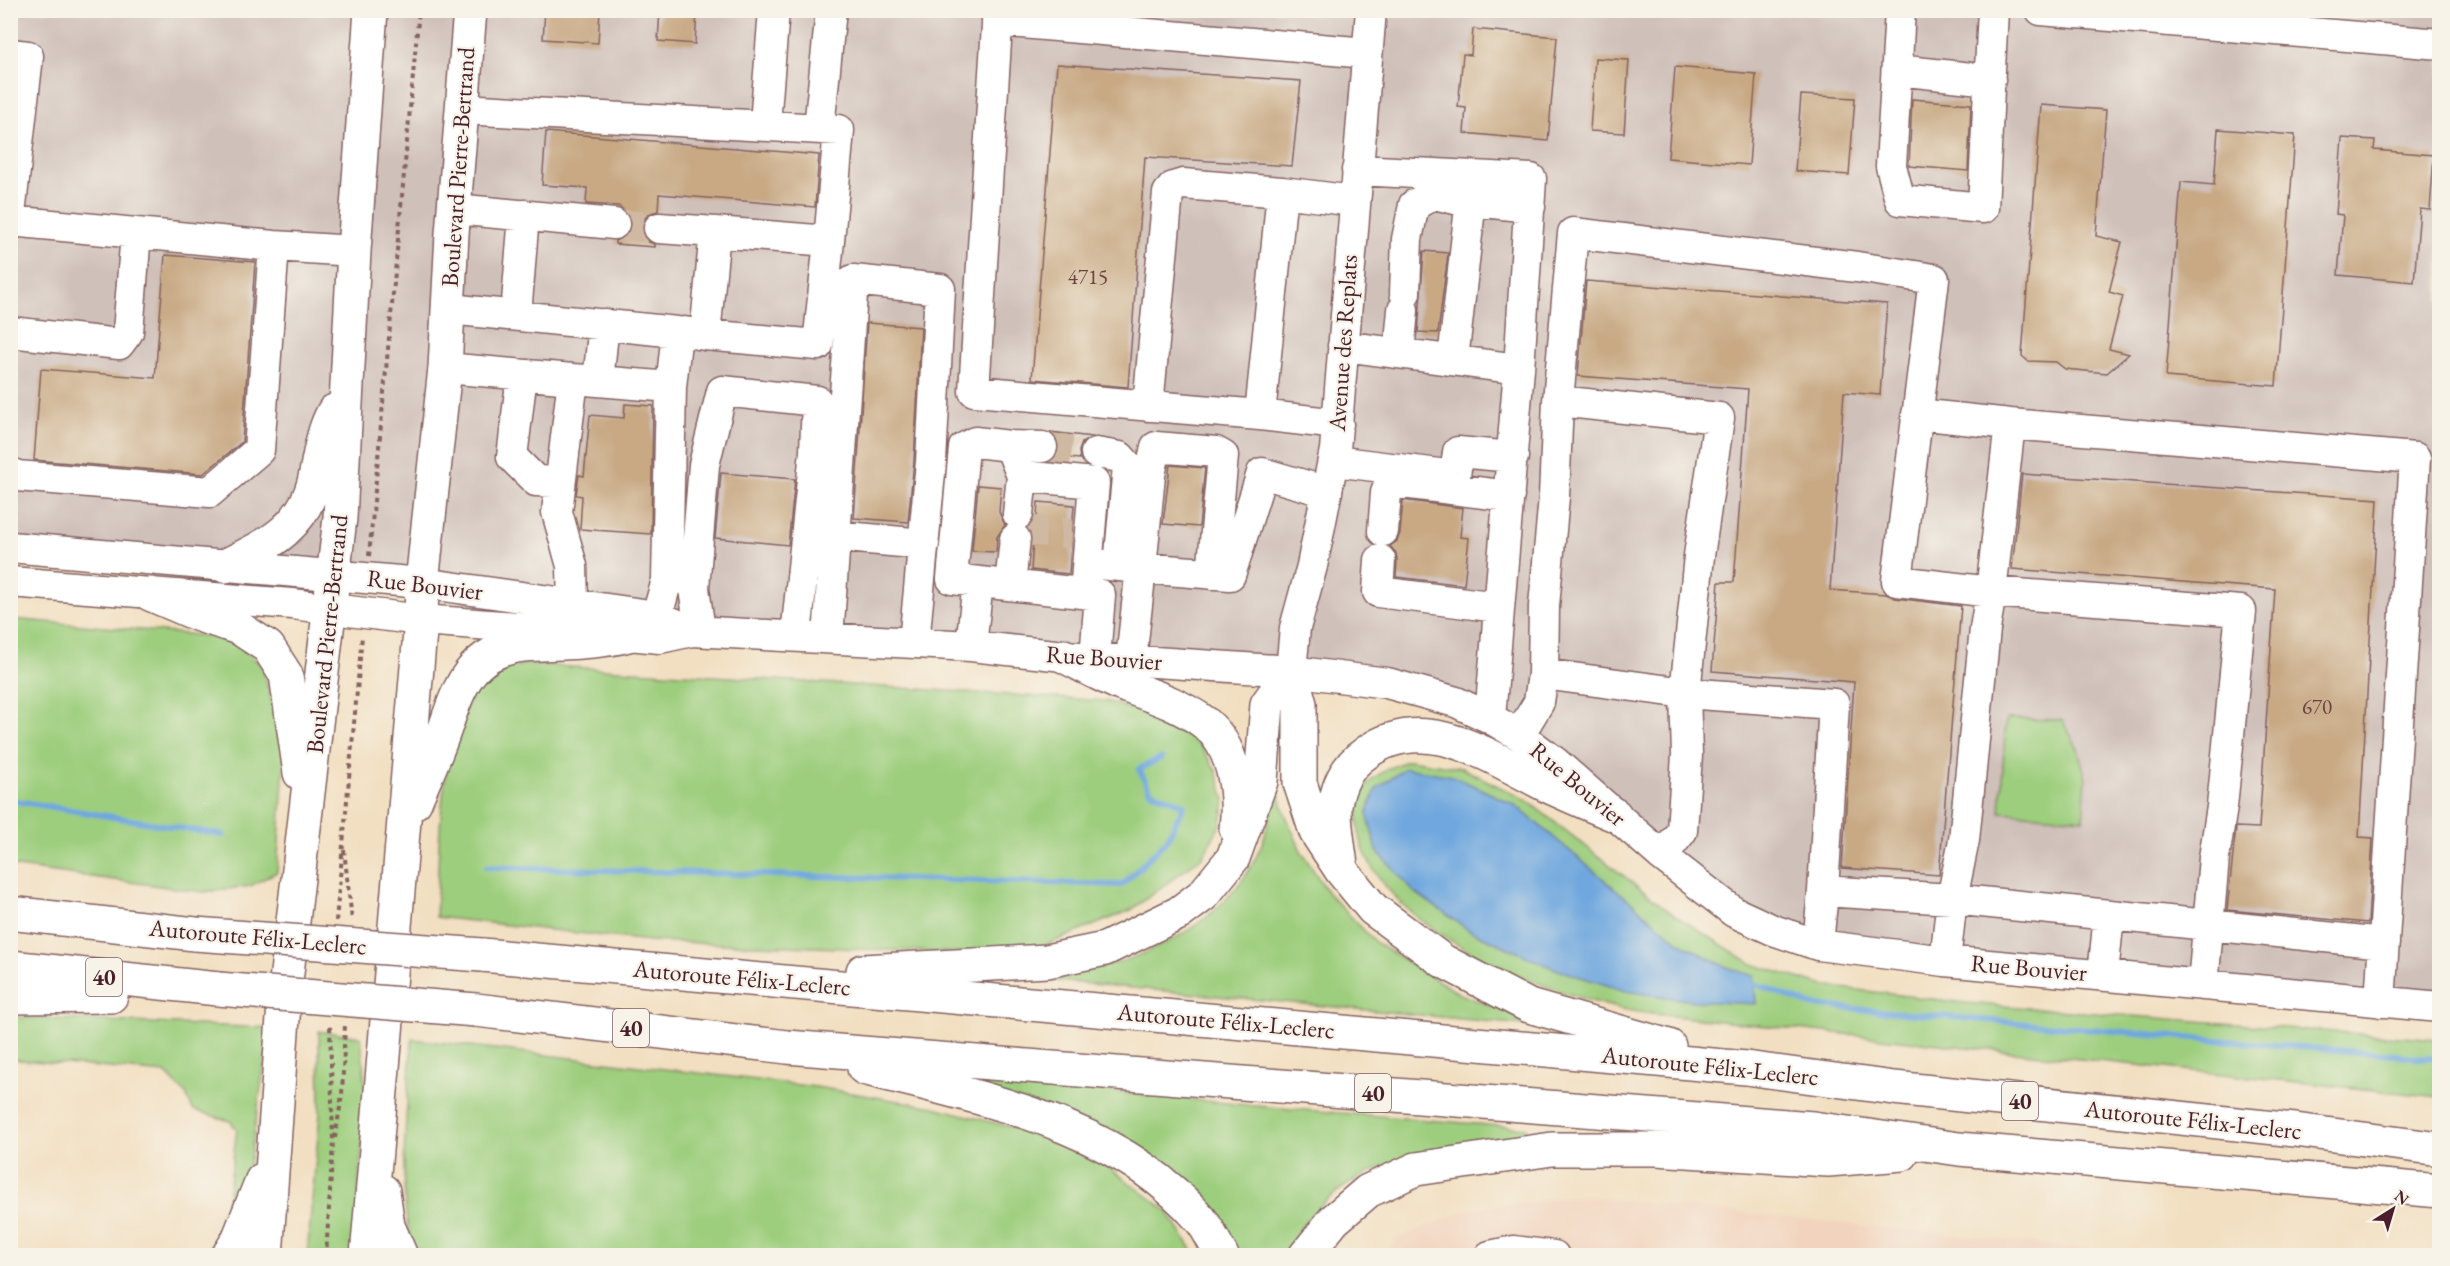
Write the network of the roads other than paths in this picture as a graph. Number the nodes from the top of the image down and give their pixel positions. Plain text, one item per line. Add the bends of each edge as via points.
1 (371, 10) edge
2 (470, 10) edge
3 (774, 10) edge
4 (831, 10) edge
5 (1371, 10) edge
6 (1900, 10) edge
7 (1993, 10) edge
8 (2041, 10) edge
9 (2157, 15) edge
10 (998, 16) edge
11 (2439, 44) edge
12 (1367, 53) junction
13 (10, 54) edge
14 (1897, 70) junction
15 (1990, 80) junction
16 (462, 109) junction
17 (765, 124) junction
18 (819, 128) junction
19 (1357, 170) junction
20 (1282, 192) junction
21 (1467, 192) junction
22 (1354, 201) junction
23 (454, 209) junction
24 (10, 214) edge
25 (524, 215) junction
26 (10, 221) edge
27 (614, 224) tunnel mouth
28 (659, 228) tunnel mouth
29 (715, 232) junction
30 (136, 233) junction
31 (829, 241) junction
32 (274, 246) junction
33 (354, 251) junction
34 (448, 309) junction
35 (516, 315) junction
36 (604, 324) junction
37 (10, 332) edge
38 (691, 333) junction
39 (1343, 346) junction
40 (1399, 353) junction
41 (1453, 360) junction
42 (445, 368) junction
43 (1520, 369) junction
44 (522, 375) junction
45 (585, 380) junction
46 (670, 387) junction
47 (346, 388) junction
48 (1558, 401) junction
49 (1148, 406) junction
50 (1917, 414) junction
51 (1260, 415) junction
52 (2010, 423) junction
53 (1338, 424) junction
54 (1010, 446) junction
55 (1042, 447) tunnel mouth
56 (1096, 453) tunnel mouth
57 (1513, 457) junction
58 (1334, 461) junction
59 (10, 472) edge
60 (1022, 476) junction
61 (560, 482) junction
62 (1327, 492) junction
63 (1509, 496) junction
64 (835, 536) junction
65 (924, 544) junction
66 (10, 547) edge
67 (1088, 563) junction
68 (225, 567) junction
69 (1130, 567) junction
70 (1212, 574) junction
71 (335, 575) junction
72 (10, 582) edge
73 (978, 582) junction
74 (422, 583) junction
75 (1010, 585) junction
76 (1991, 592) junction
77 (150, 594) junction
78 (1092, 594) junction
79 (573, 604) junction
80 (1498, 607) junction
81 (329, 608) junction
82 (657, 616) junction
83 (421, 620) junction
84 (696, 631) junction
85 (628, 636) junction
86 (796, 636) junction
87 (828, 638) junction
88 (914, 643) junction
89 (971, 646) junction
90 (1079, 656) junction
91 (1131, 660) junction
92 (1291, 671) junction
93 (1544, 674) junction
94 (1685, 693) junction
95 (1490, 718) junction
96 (1519, 735) junction
97 (1615, 815) junction
98 (305, 818) junction
99 (403, 832) junction
100 (1662, 856) junction
101 (1233, 858) junction
102 (1341, 870) junction
103 (1823, 891) junction
104 (1952, 899) junction
105 (21, 912) edge
106 (2109, 915) junction
107 (2210, 925) junction
108 (2384, 943) junction
109 (1818, 945) junction
110 (1945, 961) junction
111 (10, 967) edge
112 (706, 975) junction
113 (2103, 975) junction
114 (2203, 985) junction
115 (208, 988) junction
116 (10, 997) edge
117 (2380, 1002) junction
118 (2439, 1007) edge
119 (787, 1047) junction
120 (1746, 1068) junction
121 (2295, 1130) junction
122 (2439, 1136) edge
123 (376, 1148) junction
124 (1959, 1149) junction
125 (2439, 1149) edge
126 (274, 1150) junction
127 (2439, 1191) edge
128 (228, 1256) edge
129 (266, 1256) edge
130 (367, 1256) edge
131 (401, 1256) edge
132 (1222, 1256) edge
133 (1305, 1256) edge
134 (1490, 1256) edge
135 (1554, 1256) edge

1 - 33 main road, Boulevard Pierre-Bertrand
2 - 16 main road, Boulevard Pierre-Bertrand
3 - 17 street
4 - 18 street
5 - 12 street, Avenue des Replats
6 - 14 street
7 - 15 street
8 - 9 street
9 - 11 street
10 - 12 street
10 - 49 street via 974,391
12 - 19 street, Avenue des Replats
13 - 24 street via 28,56
14 - 15 street
14 - 15 street via 1891,166 1900,200 1983,208
16 - 17 street
16 - 23 main road, Boulevard Pierre-Bertrand
17 - 18 street
18 - 31 street via 839,130
19 - 21 street
19 - 22 street, Avenue des Replats
20 - 22 street
20 - 49 street via 1183,184 1173,187 1168,194
20 - 51 street
21 - 40 street via 1434,194 1414,205 1407,239
21 - 41 street
21 - 43 street via 1531,179
22 - 39 street, Avenue des Replats
23 - 25 street
23 - 34 main road, Boulevard Pierre-Bertrand
25 - 27 street
25 - 35 street
26 - 30 street
28 - 29 street
29 - 31 street
29 - 38 street
30 - 32 street
30 - 37 street via 128,332 119,344
31 - 38 street via 818,345
32 - 33 street
32 - 59 street via 259,450 235,471 210,492 17,476
33 - 47 main road, Boulevard Pierre-Bertrand
34 - 35 street
34 - 42 main road, Boulevard Pierre-Bertrand
35 - 36 street
36 - 38 street
36 - 45 street
38 - 46 street
39 - 40 street
39 - 53 street, Avenue des Replats
40 - 41 street
41 - 43 street
42 - 44 street
42 - 74 main road, Boulevard Pierre-Bertrand
43 - 57 street
44 - 45 street
44 - 61 street via 512,456 536,481
45 - 46 street
45 - 61 street
46 - 82 street via 667,580
47 - 68 main road via 326,426 308,502 274,541
47 - 71 main road, Boulevard Pierre-Bertrand
48 - 50 street via 1573,233 1934,279
48 - 93 street via 1544,606
48 - 94 street via 1719,418
49 - 51 street
50 - 52 street
50 - 76 street via 1897,581
51 - 53 street
52 - 76 street
52 - 108 street via 2415,458
53 - 58 street, Avenue des Replats
54 - 55 street
54 - 60 street
54 - 73 street via 975,442 964,448 952,579
56 - 69 street via 1120,457 1128,466
57 - 58 street via 1458,452 1455,476
57 - 63 street
58 - 62 street, Avenue des Replats
60 - 67 street via 1095,483 1081,534
60 - 75 street
61 - 79 street via 557,512 572,566
62 - 70 street via 1262,473 1230,575
62 - 92 street, Avenue des Replats via 1295,628
63 - 80 street
63 - 80 street via 1394,482 1386,493 1378,592
64 - 65 street
64 - 65 street via 853,280 940,289
64 - 87 street
65 - 88 street
66 - 68 street, Rue Bouvier
67 - 69 street
67 - 78 street
68 - 71 street, Rue Bouvier
69 - 70 street
69 - 70 street via 1156,447 1216,452 1233,454 1238,462 1236,489 1230,504 1219,510
69 - 91 street
71 - 74 street, Rue Bouvier
71 - 81 main road, Boulevard Pierre-Bertrand
72 - 77 street, Rue Bouvier
73 - 75 street
73 - 89 street
74 - 79 street, Rue Bouvier
74 - 83 main road, Boulevard Pierre-Bertrand
75 - 78 street
76 - 104 street via 1964,840
76 - 107 street via 2241,611
77 - 81 street, Rue Bouvier
77 - 98 main road via 239,628 268,647 286,675
78 - 90 street
79 - 82 street, Rue Bouvier
80 - 95 street
81 - 83 street, Rue Bouvier
81 - 98 main road, Boulevard Pierre-Bertrand
82 - 84 street, Rue Bouvier
83 - 85 street, Rue Bouvier
83 - 99 main road, Boulevard Pierre-Bertrand
84 - 85 street, Rue Bouvier via 660,638
84 - 86 street, Rue Bouvier
84 - 86 street via 694,588 704,465 722,391 817,401
85 - 99 main road via 607,641 521,645 475,666 462,682 452,705
86 - 87 street, Rue Bouvier
87 - 88 street, Rue Bouvier
88 - 89 street, Rue Bouvier
89 - 90 street, Rue Bouvier
90 - 91 street, Rue Bouvier
90 - 101 main road via 1124,685 1167,701 1205,724 1216,736 1228,754 1236,785 1238,814
91 - 92 street, Rue Bouvier
92 - 95 street, Rue Bouvier via 1387,683 1456,702
92 - 101 main road via 1268,704 1262,781
92 - 102 main road via 1300,704 1300,783 1316,832
93 - 94 street
93 - 96 street via 1539,702
94 - 100 street via 1687,754 1682,831
94 - 103 street via 1834,704
95 - 96 street, Rue Bouvier
96 - 97 street, Rue Bouvier
97 - 100 street, Rue Bouvier
97 - 102 main road via 1449,739 1400,737 1377,744 1356,760 1340,784 1335,808
98 - 126 main road, Boulevard Pierre-Bertrand via 285,990
99 - 123 main road, Boulevard Pierre-Bertrand
100 - 109 street, Rue Bouvier via 1734,912
101 - 112 main road via 1203,895 1179,913 1105,949 1047,962
102 - 120 main road via 1373,909 1443,961 1529,1006
103 - 104 street
103 - 109 street
104 - 106 street
104 - 110 street
105 - 112 main road, Autoroute Félix-Leclerc / 40, bridge via 195,934
106 - 107 street
106 - 113 street
107 - 108 street
107 - 114 street
108 - 117 street
109 - 110 street, Rue Bouvier
110 - 113 street, Rue Bouvier
111 - 115 main road, Autoroute Félix-Leclerc / 40
112 - 120 main road, Autoroute Félix-Leclerc / 40
113 - 114 street, Rue Bouvier
114 - 117 street, Rue Bouvier
115 - 116 main road via 118,996
115 - 119 main road, Autoroute Félix-Leclerc / 40, bridge via 476,1010
117 - 118 street, Rue Bouvier
119 - 124 main road, Autoroute Félix-Leclerc / 40 via 1813,1128
119 - 132 main road via 1030,1113 1085,1136 1139,1166 1173,1192 1202,1221
120 - 121 main road, Autoroute Félix-Leclerc / 40 via 1894,1088
121 - 122 main road
121 - 125 main road, Autoroute Félix-Leclerc / 40
123 - 130 main road, Boulevard Pierre-Bertrand
123 - 131 main road via 388,1226
124 - 127 main road, Autoroute Félix-Leclerc / 40
124 - 133 main road via 1828,1160 1656,1149 1552,1149 1416,1169 1368,1191 1334,1220
126 - 128 main road
126 - 129 main road, Boulevard Pierre-Bertrand
134 - 135 street via 1514,1251

